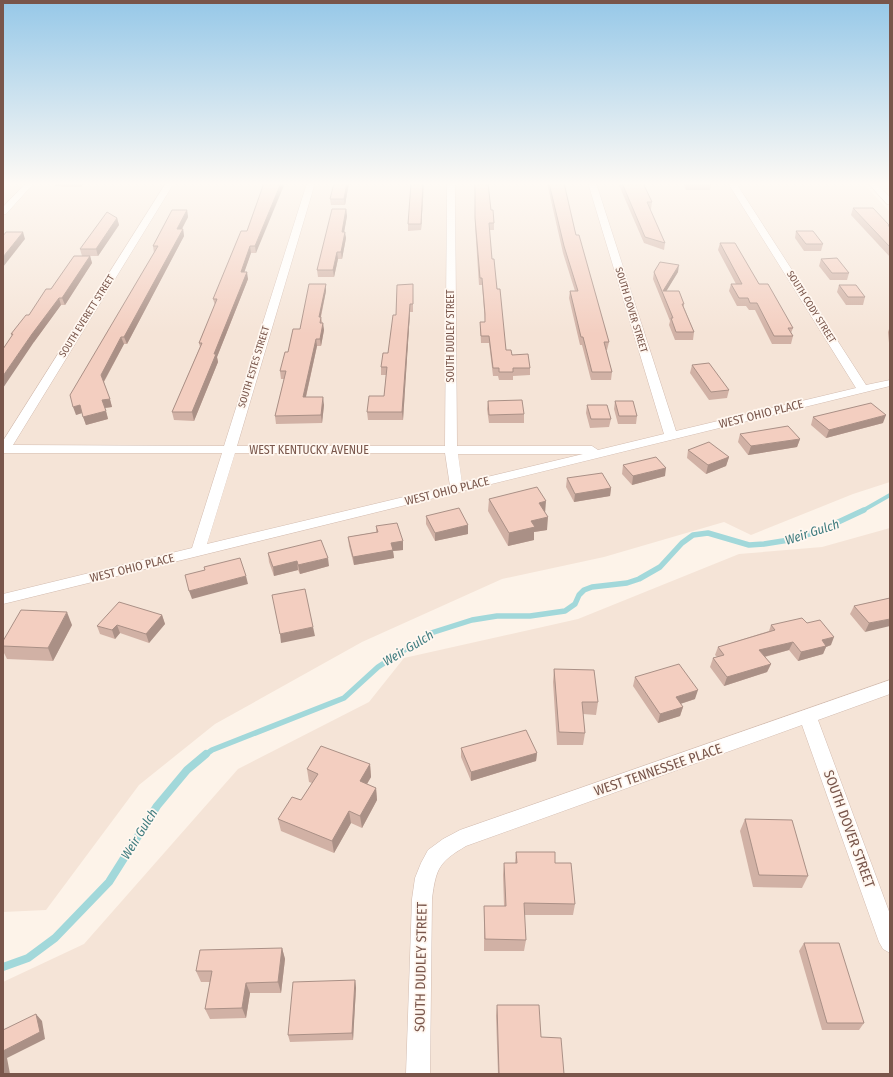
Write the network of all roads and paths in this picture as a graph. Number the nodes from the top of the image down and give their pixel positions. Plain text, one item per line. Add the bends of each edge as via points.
1 (139, 233) edge
2 (296, 233) edge
3 (451, 233) edge
4 (608, 233) edge
5 (764, 233) edge
6 (890, 383) edge
7 (863, 390) junction
8 (671, 436) junction
9 (4, 449) edge
10 (229, 449) junction
11 (451, 450) junction
12 (614, 450) junction
13 (457, 488) junction
14 (198, 552) junction
15 (3, 599) edge
16 (890, 687) edge
17 (808, 717) junction
18 (430, 860) joint
19 (890, 942) edge
20 (418, 1074) edge

1 - 9 street, SOUTH EVERETT STREET
2 - 10 street, SOUTH ESTES STREET
3 - 11 street, SOUTH DUDLEY STREET
4 - 8 street, SOUTH DOVER STREET
5 - 7 street, SOUTH CODY STREET
6 - 7 street, WEST OHIO PLACE
7 - 8 street, WEST OHIO PLACE
8 - 12 street, WEST OHIO PLACE
9 - 10 street, WEST KENTUCKY AVENUE
10 - 11 street, WEST KENTUCKY AVENUE
10 - 14 street, SOUTH ESTES STREET
11 - 12 street, WEST KENTUCKY AVENUE
11 - 13 street, SOUTH DUDLEY STREET
12 - 13 street, WEST OHIO PLACE
13 - 14 street, WEST OHIO PLACE
14 - 15 street, WEST OHIO PLACE
16 - 17 street, WEST TENNESSEE PLACE
17 - 18 street, WEST TENNESSEE PLACE via 460,839 445,847
17 - 19 street, SOUTH DOVER STREET
18 - 20 street, SOUTH DUDLEY STREET via 424,879 422,899

